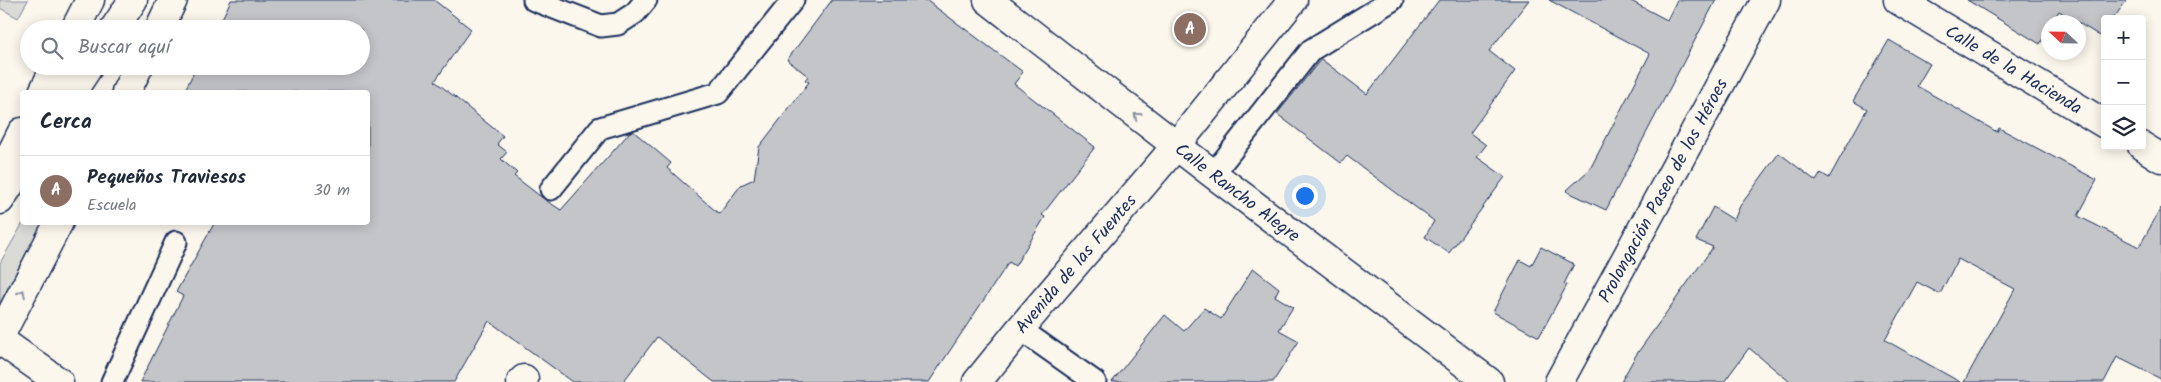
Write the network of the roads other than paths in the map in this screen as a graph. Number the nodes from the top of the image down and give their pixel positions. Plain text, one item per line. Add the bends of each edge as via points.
1 (90, 0) edge
2 (133, 0) edge
3 (173, 0) edge
4 (534, 0) edge
5 (646, 0) edge
6 (793, 0) edge
7 (988, 0) edge
8 (1293, 0) edge
9 (1392, 0) edge
10 (1766, 0) edge
11 (1898, 0) edge
12 (80, 20) edge
13 (120, 20) edge
14 (163, 20) edge
15 (52, 75) edge
16 (83, 75) edge
17 (134, 75) edge
18 (44, 90) edge
19 (73, 90) edge
20 (127, 90) edge
21 (2101, 122) edge
22 (20, 136) edge
23 (1176, 146) junction
24 (2146, 149) edge
25 (2161, 158) edge
26 (20, 169) edge
27 (1213, 174) junction
28 (0, 176) edge
29 (552, 189) dead end
30 (0, 200) edge
31 (57, 225) edge
32 (176, 242) dead end
33 (1020, 329) junction
34 (0, 336) edge
35 (0, 340) edge
36 (58, 382) edge
37 (112, 382) edge
38 (976, 382) edge
39 (1095, 382) edge
40 (1489, 382) edge
41 (1559, 382) edge

1 - 12 main road
2 - 13 main road
3 - 14 main road
4 - 5 lane via 601,26 618,24 635,13
6 - 29 lane via 718,93 600,128
23 -> 7 main road, Calle Rancho Alegre
8 - 23 main road, Avenida de las Fuentes
9 - 27 lane via 1311,50
10 - 41 main road, Prolongación Paseo de los Héroes
11 - 21 main road, Calle de la Hacienda
15 - 18 main road
16 - 19 main road
17 - 20 main road
22 - 28 main road
23 - 27 main road, Calle Rancho Alegre
23 - 33 main road, Avenida de las Fuentes
24 - 25 main road
26 - 30 main road
27 - 40 main road, Calle Rancho Alegre
34 -> 31 main road
32 - 37 lane
33 - 38 main road, Avenida de las Fuentes
33 - 39 lane
35 - 36 main road

